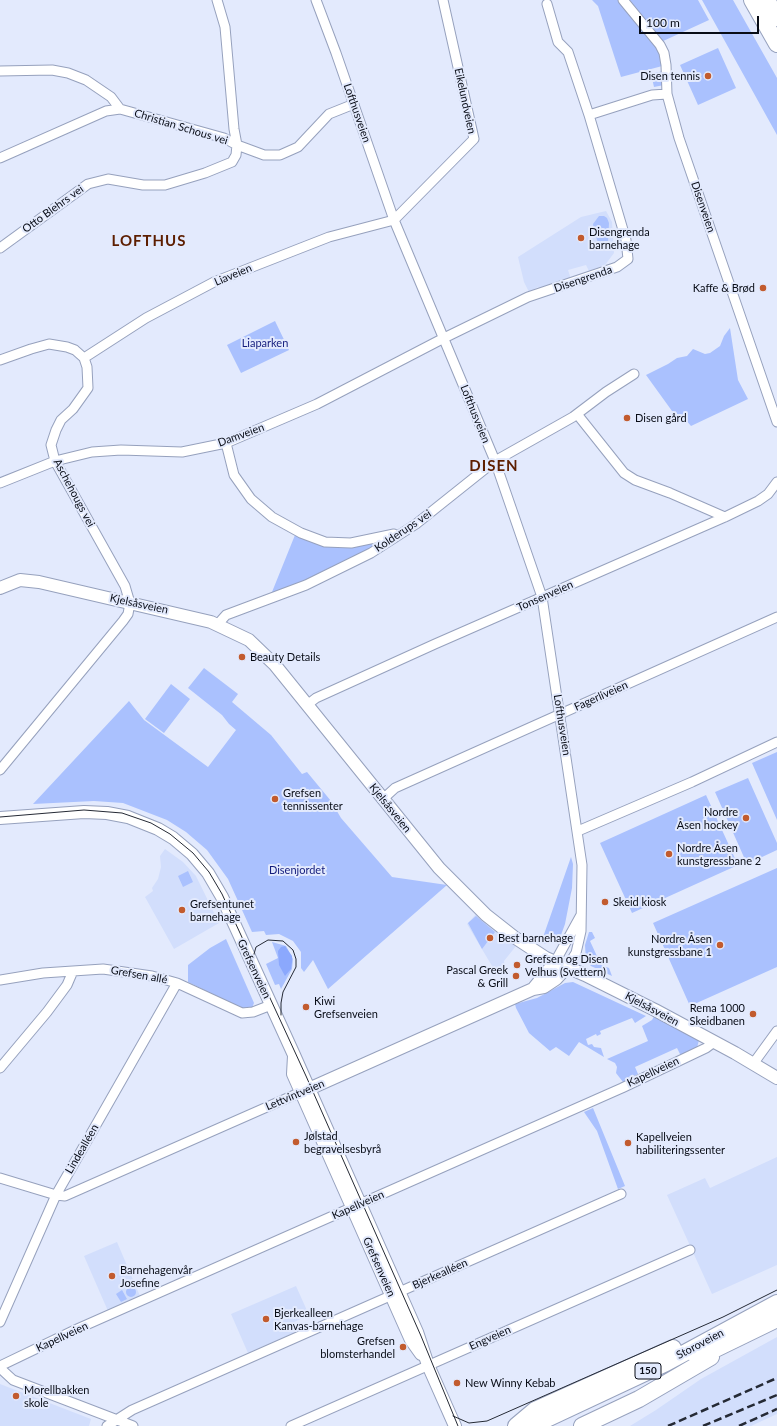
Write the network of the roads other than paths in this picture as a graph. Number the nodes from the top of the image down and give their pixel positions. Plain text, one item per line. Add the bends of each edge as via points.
1 (217, 0) edge
2 (316, 0) edge
3 (443, 0) edge
4 (623, 0) edge
5 (752, 0) edge
6 (767, 0) edge
7 (547, 4) dead end
8 (777, 18) edge
9 (777, 44) edge
10 (0, 71) edge
11 (667, 94) junction
12 (354, 104) junction
13 (120, 109) junction
14 (589, 115) junction
15 (237, 145) junction
16 (0, 158) edge
17 (394, 220) junction
18 (0, 248) edge
19 (444, 338) junction
20 (84, 358) junction
21 (0, 360) edge
22 (634, 374) dead end
23 (577, 414) junction
24 (777, 422) edge
25 (226, 443) junction
26 (55, 461) junction
27 (495, 461) junction
28 (777, 482) edge
29 (0, 483) edge
30 (725, 517) junction
31 (399, 533) junction
32 (0, 588) edge
33 (542, 598) junction
34 (130, 603) junction
35 (777, 617) edge
36 (218, 624) junction
37 (307, 705) junction
38 (561, 714) junction
39 (777, 742) edge
40 (0, 770) edge
41 (382, 798) junction
42 (0, 818) edge
43 (578, 831) junction
44 (581, 915) junction
45 (555, 962) junction
46 (567, 967) junction
47 (73, 971) junction
48 (0, 980) edge
49 (177, 983) junction
50 (533, 989) junction
51 (271, 1004) junction
52 (777, 1031) edge
53 (714, 1042) junction
54 (753, 1064) junction
55 (0, 1068) edge
56 (777, 1078) edge
57 (305, 1091) junction
58 (0, 1178) edge
59 (621, 1194) dead end
60 (56, 1195) junction
61 (356, 1206) junction
62 (690, 1250) dead end
63 (395, 1294) junction
64 (777, 1303) edge
65 (757, 1312) junction
66 (777, 1319) edge
67 (0, 1322) edge
68 (741, 1337) junction
69 (428, 1365) junction
70 (0, 1367) edge
71 (115, 1419) junction
72 (536, 1424) dead end
73 (107, 1426) edge
74 (133, 1426) edge
75 (291, 1426) edge
76 (456, 1426) edge
77 (516, 1426) edge
78 (557, 1426) edge
79 (582, 1426) edge

1 - 15 street via 225,27
2 - 12 street, Lofthusveien
3 - 17 street, Eikelundveien via 474,139
4 - 11 street, Disenveien via 660,44 666,65
5 - 9 highway
6 - 8 highway
7 - 14 street, Disengrenda via 558,42 568,52
10 - 13 street, Christian Schous vei via 52,70 68,73 86,80 111,97
11 - 14 street
11 - 24 street, Disenveien via 679,138
12 - 15 street, Christian Schous vei via 329,114 298,147 280,155 264,155
12 - 17 street, Lofthusveien
13 - 15 street, Christian Schous vei via 224,138
13 - 16 street via 106,112
14 - 19 street, Disengrenda via 626,240 628,259 606,272 528,297
15 - 18 street, Otto Blehrs vei via 232,162 165,185 143,186 108,179 88,184
17 - 19 street, Lofthusveien
17 - 20 street, Liaveien via 323,239 214,282 146,318
19 - 25 street, Damveien via 317,404
19 - 27 street, Lofthusveien
20 - 21 street via 73,349 49,344 30,348
20 - 26 street, Aschehougs vei via 88,388 84,396 61,420 56,430 51,445
22 - 23 street, Kolderups vei
23 - 27 street, Kolderups vei
23 - 30 street via 624,473 635,480
25 - 26 street, Damveien via 182,452 92,452
25 - 31 street via 234,475 251,499 272,517 301,533 325,542 352,543
26 - 29 street, Damveien
26 - 34 street, Aschehougs vei via 125,586
27 - 31 street, Kolderups vei via 416,524
27 - 33 street, Lofthusveien
28 - 30 street, Tonsenveien via 768,494 758,501
30 - 33 street, Tonsenveien
31 - 36 street, Kolderups vei via 371,553 306,584 226,615
32 - 34 street, Kjelsåsveien via 14,582 32,581
33 - 37 street, Tonsenveien via 316,698
33 - 38 street, Lofthusveien
34 - 36 street, Kjelsåsveien
34 - 40 street via 128,614 123,621
35 - 38 street, Fagerliveien
36 - 37 street, Kjelsåsveien via 242,636 261,650
37 - 41 street, Kjelsåsveien
38 - 41 street, Fagerliveien via 395,788
38 - 43 street, Lofthusveien
39 - 43 street
41 - 45 street, Kjelsåsveien via 468,899 514,937
42 - 51 street, Grefsenveien via 77,812 107,813 138,820 173,838 192,854 216,886
43 - 44 street, Lofthusveien via 582,865
44 - 45 street, Lofthusveien
44 - 46 street, Lofthusveien via 581,931 576,953
45 - 46 street, Kjelsåsveien
45 - 50 street, Lettvintveien
46 - 50 street, Lettvintveien via 551,984
46 - 53 street, Kjelsåsveien via 613,988
47 - 48 street, Grefsen allé
47 - 49 street, Grefsen allé via 104,969 152,976
47 - 55 street via 47,1012
49 - 51 street, Grefsen allé via 242,1013 253,1012
49 - 60 street, Lindealléen
50 - 57 street, Lettvintveien
51 - 57 street, Grefsenveien via 294,1055
52 - 54 street
53 - 54 street, Kjelsåsveien
53 - 61 street, Kapellveien via 622,1088
54 - 56 street, Kjelsåsveien
57 - 60 street, Lettvintveien via 67,1195
57 - 61 street, Grefsenveien
58 - 60 street
59 - 63 street, Bjerkealléen
60 - 67 street, Lindealléen
61 - 63 street, Grefsenveien
61 - 70 street, Kapellveien via 77,1329
62 - 69 street, Engveien
63 - 69 street, Grefsenveien via 419,1337
63 - 71 street, Bjerkealléen
64 - 65 highway, Storoveien / 150
65 - 72 highway, Storoveien / 150 via 666,1363
65 - 77 highway, 150 via 535,1410
66 - 68 highway, Storoveien / 150
68 - 78 highway, Storoveien / 150
68 - 79 highway, 150 via 678,1377
69 - 75 street, Engveien
69 - 76 street, Grefsenveien
70 - 71 street via 13,1380
71 - 73 street, Bjerkealléen
71 - 74 street

